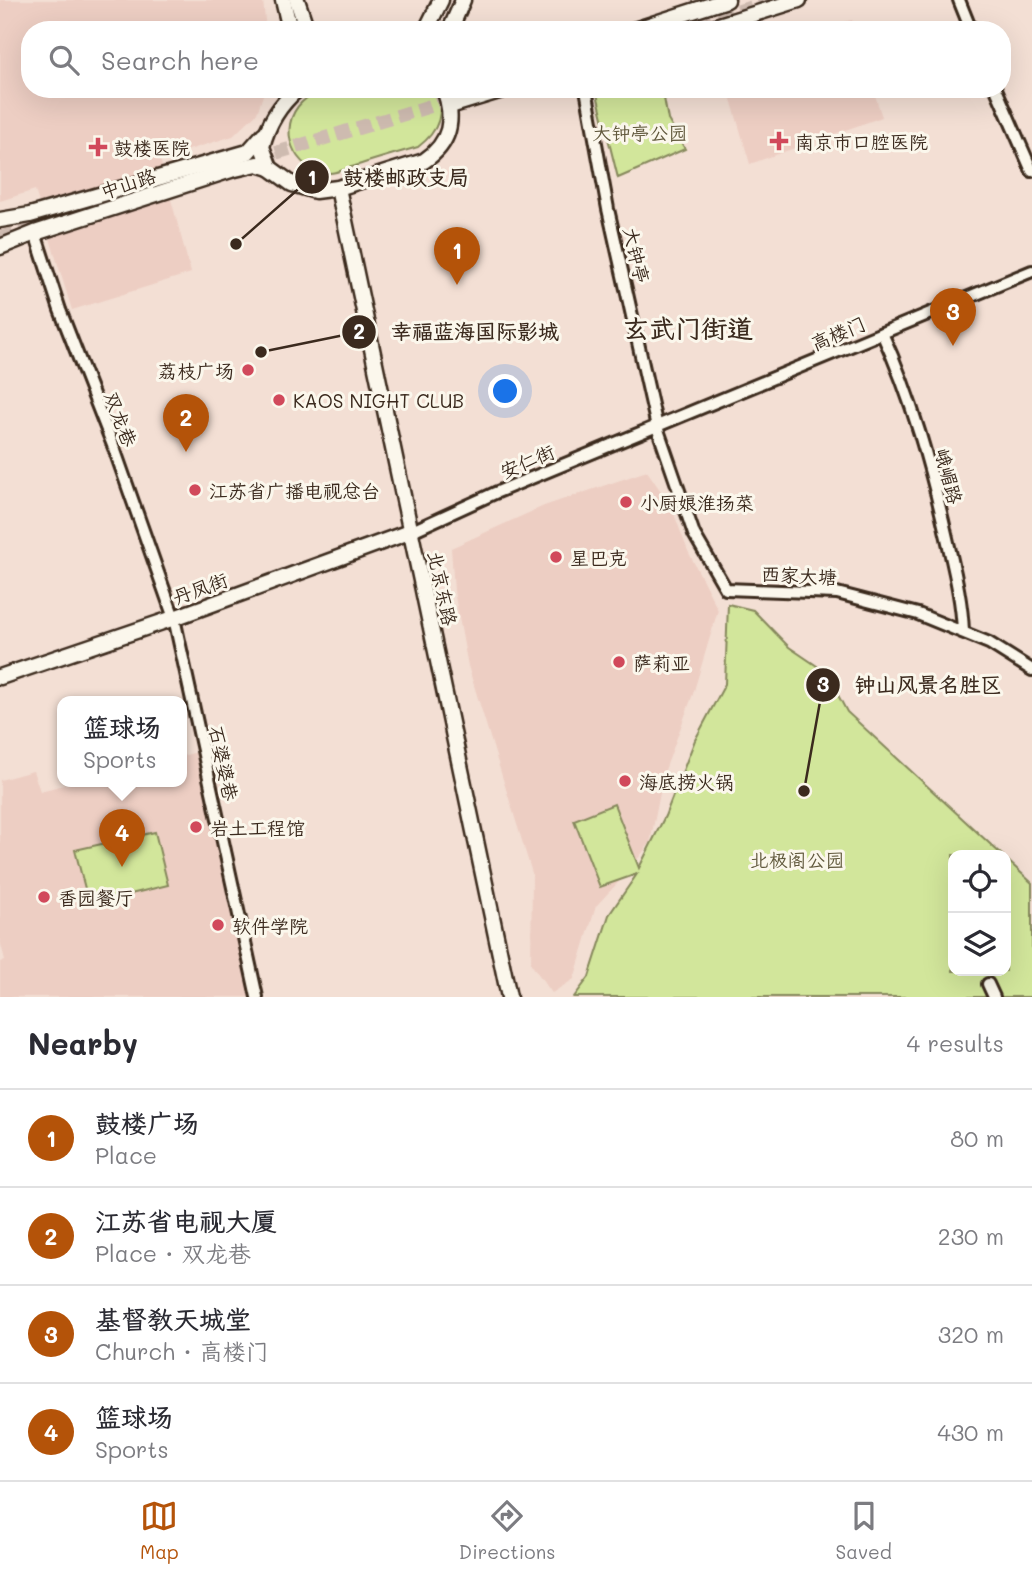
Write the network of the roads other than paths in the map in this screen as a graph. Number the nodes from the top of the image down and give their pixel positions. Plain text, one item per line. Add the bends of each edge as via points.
1 (283, 0) edge
2 (297, 0) edge
3 (441, 0) edge
4 (463, 0) edge
5 (727, 0) edge
6 (799, 0) edge
7 (959, 0) edge
8 (288, 21) edge
9 (304, 21) edge
10 (430, 21) edge
11 (454, 21) edge
12 (662, 21) edge
13 (732, 21) edge
14 (967, 21) edge
15 (287, 98) edge
16 (448, 98) edge
17 (476, 98) edge
18 (588, 98) edge
19 (1000, 98) edge
20 (450, 106) junction
21 (266, 130) junction
22 (270, 168) junction
23 (1032, 172) edge
24 (338, 188) junction
25 (0, 220) edge
26 (35, 233) junction
27 (0, 247) edge
28 (1032, 271) edge
29 (882, 333) junction
30 (657, 427) junction
31 (412, 531) junction
32 (174, 618) junction
33 (963, 632) junction
34 (1032, 670) edge
35 (0, 677) edge
36 (988, 984) dead end
37 (257, 997) edge
38 (509, 997) edge
39 (994, 997) edge

1 - 8 main road
2 - 9 main road
3 - 10 main road
4 - 11 main road
5 - 12 main road
6 - 13 main road
7 - 14 street
15 - 21 main road
16 - 20 main road
17 - 20 main road
18 - 30 street, 大钟亭
19 - 23 street
20 - 24 main road via 449,131 441,147 424,162
21 - 22 main road via 262,147
21 - 25 main road via 248,152
22 - 24 main road via 304,188
22 - 26 main road, 中山路 via 250,165
24 - 31 main road, 北京东路
26 - 27 main road, 中山路
26 - 32 street, 双龙巷
28 - 29 street, 高楼门
29 - 30 street, 高楼门
29 - 33 street, 峨嵋路 via 933,475 962,607
30 - 31 street, 安仁街
30 - 33 street, 西家大塘 via 694,534 726,589 837,593 918,614
31 - 32 main road, 丹凤街
31 - 38 main road, 北京东路
32 - 35 main road, 丹凤街
32 - 37 street, 石婆婆巷
33 - 34 street, 西家大塘
36 - 39 street

